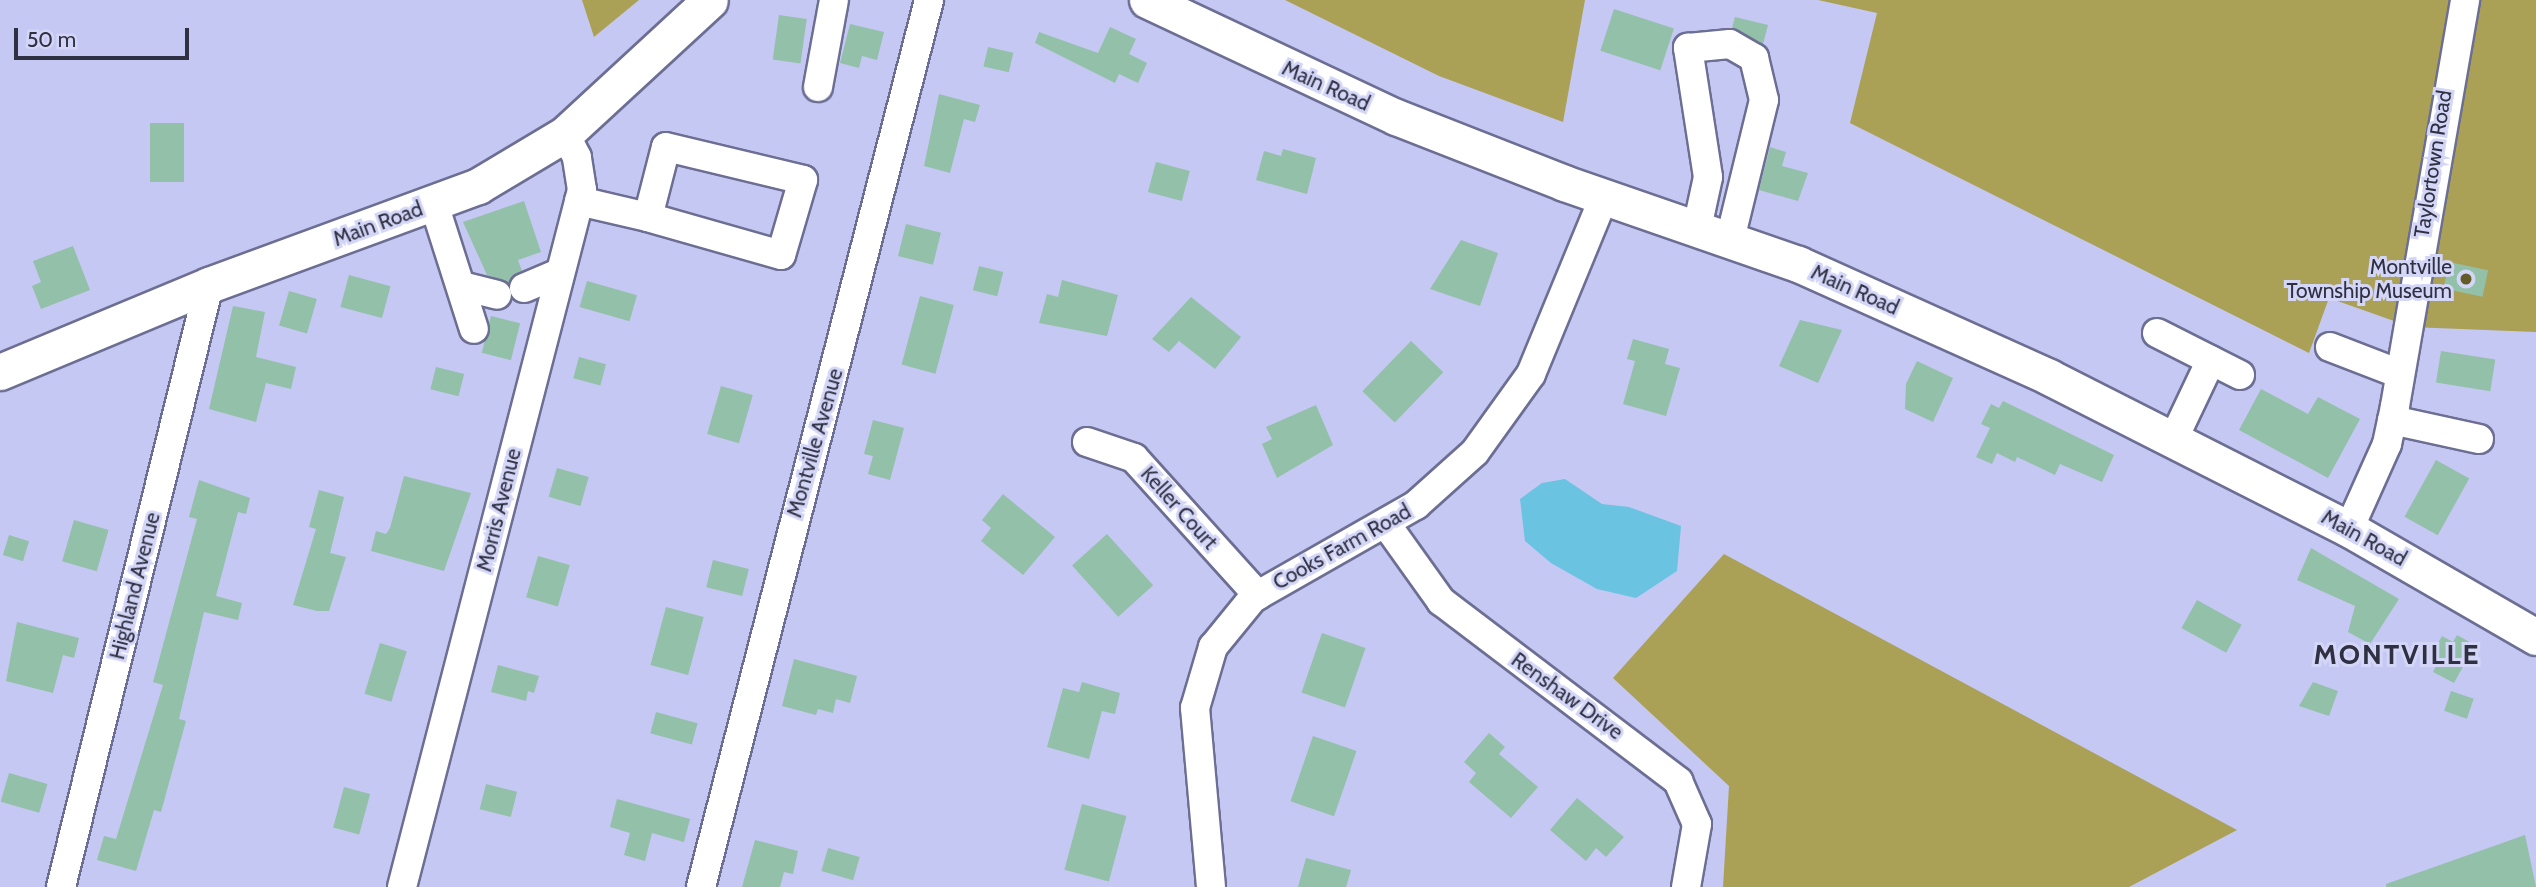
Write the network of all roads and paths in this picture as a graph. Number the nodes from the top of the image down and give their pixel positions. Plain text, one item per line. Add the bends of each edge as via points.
1 (710, 0) edge
2 (834, 0) edge
3 (929, 0) edge
4 (1147, 0) edge
5 (2465, 0) edge
6 (818, 87) dead end
7 (565, 134) junction
8 (1604, 197) junction
9 (579, 201) junction
10 (434, 204) junction
11 (648, 217) junction
12 (1697, 228) junction
13 (1730, 240) junction
14 (560, 273) junction
15 (209, 285) junction
16 (462, 286) junction
17 (474, 329) dead end
18 (2157, 333) dead end
19 (2330, 347) dead end
20 (2211, 360) junction
21 (0, 372) edge
22 (2400, 374) junction
23 (2240, 375) dead end
24 (2392, 420) junction
25 (2174, 438) junction
26 (2479, 439) dead end
27 (1087, 442) dead end
28 (1386, 524) junction
29 (2349, 529) junction
30 (1258, 595) junction
31 (2536, 636) edge
32 (61, 887) edge
33 (402, 887) edge
34 (701, 887) edge
35 (1211, 887) edge
36 (1686, 887) edge

1 - 7 main road, Main Road
2 - 6 street
3 - 34 street, Montville Avenue
4 - 8 main road, Main Road via 1396,117
5 - 22 street, Taylortown Road
7 - 9 street, Morris Avenue via 577,157
7 - 10 main road, Main Road via 520,164
8 - 12 main road, Main Road
8 - 28 street, Cooks Farm Road via 1561,315 1505,414 1441,485
9 - 11 street
9 - 14 street, Morris Avenue
10 - 15 main road, Main Road
10 - 16 street
11 - 11 street via 666,147 803,180 781,255
12 - 13 main road, Main Road
12 - 13 street via 1707,177 1705,136 1688,48 1730,44 1754,58 1764,100
13 - 25 main road, Main Road via 1798,264
14 - 16 street via 511,292
14 - 33 street, Morris Avenue
15 - 21 main road, Main Road
15 - 32 street, Highland Avenue
16 - 17 street
18 - 20 street
19 - 22 street
20 - 23 street
20 - 25 street
22 - 24 street, Taylortown Road
24 - 26 street
24 - 29 street, Taylortown Road
25 - 29 main road, Main Road
27 - 30 street, Keller Court via 1134,458
28 - 30 street, Cooks Farm Road
28 - 36 street, Renshaw Drive via 1441,601 1678,781 1697,824
29 - 31 main road, Main Road
30 - 35 street, Cooks Farm Road via 1213,647 1197,692 1195,740

